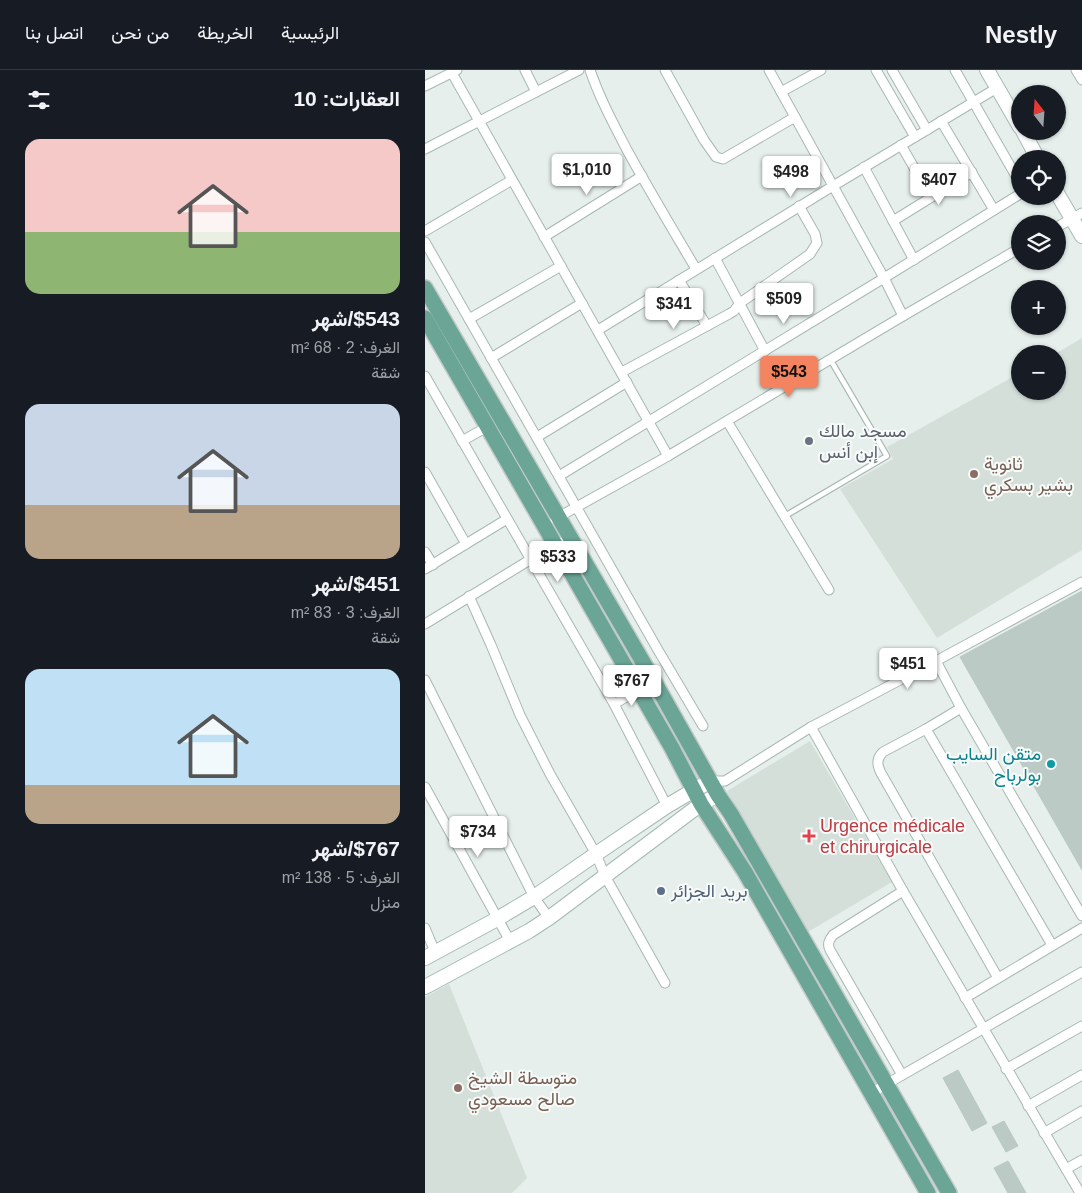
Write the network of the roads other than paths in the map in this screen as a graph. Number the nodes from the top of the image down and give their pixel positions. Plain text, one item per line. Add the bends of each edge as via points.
1 (525, 70) edge
2 (579, 70) edge
3 (590, 70) edge
4 (665, 70) edge
5 (769, 70) edge
6 (821, 70) edge
7 (877, 70) edge
8 (892, 70) edge
9 (955, 70) edge
10 (987, 70) edge
11 (1076, 70) edge
12 (455, 71) edge
13 (1082, 80) edge
14 (425, 86) edge
15 (997, 88) junction
16 (536, 92) junction
17 (781, 92) junction
18 (973, 102) junction
19 (1011, 112) edge
20 (795, 117) junction
21 (479, 121) junction
22 (941, 121) junction
23 (927, 130) junction
24 (915, 137) junction
25 (901, 145) junction
26 (425, 149) edge
27 (864, 167) junction
28 (1011, 167) edge
29 (972, 172) junction
30 (641, 176) junction
31 (512, 180) junction
32 (833, 186) junction
33 (931, 197) junction
34 (1011, 200) edge
35 (1066, 203) edge
36 (799, 206) junction
37 (994, 210) junction
38 (1077, 216) edge
39 (893, 221) junction
40 (1066, 222) edge
41 (425, 231) edge
42 (1082, 236) edge
43 (544, 237) junction
44 (425, 242) edge
45 (1011, 253) edge
46 (715, 258) junction
47 (914, 260) junction
48 (561, 266) junction
49 (697, 269) junction
50 (884, 278) junction
51 (679, 280) junction
52 (425, 288) edge
53 (582, 303) junction
54 (741, 303) junction
55 (903, 316) junction
56 (469, 319) junction
57 (427, 326) edge
58 (707, 326) junction
59 (598, 330) junction
60 (765, 351) junction
61 (491, 358) junction
62 (830, 359) junction
63 (621, 372) junction
64 (425, 376) edge
65 (627, 382) junction
66 (727, 421) junction
67 (649, 422) junction
68 (487, 427) junction
69 (537, 437) junction
70 (462, 440) junction
71 (668, 456) junction
72 (425, 472) edge
73 (559, 476) junction
74 (577, 507) junction
75 (784, 516) junction
76 (559, 517) junction
77 (507, 519) junction
78 (544, 526) junction
79 (570, 536) junction
80 (467, 544) junction
81 (556, 544) junction
82 (425, 552) edge
83 (531, 560) junction
84 (429, 567) edge
85 (1082, 582) edge
86 (829, 590) dead end
87 (469, 596) junction
88 (425, 624) edge
89 (658, 650) junction
90 (642, 660) junction
91 (936, 661) junction
92 (425, 680) edge
93 (638, 690) junction
94 (614, 704) junction
95 (961, 708) junction
96 (703, 726) dead end
97 (811, 727) junction
98 (926, 729) junction
99 (718, 785) junction
100 (425, 787) edge
101 (694, 790) junction
102 (701, 804) junction
103 (667, 806) junction
104 (596, 854) junction
105 (759, 863) junction
106 (745, 872) junction
107 (605, 876) junction
108 (903, 891) junction
109 (535, 897) junction
110 (1082, 916) edge
111 (549, 918) junction
112 (497, 919) junction
113 (425, 928) edge
114 (1082, 928) edge
115 (510, 941) junction
116 (1052, 945) junction
117 (430, 955) edge
118 (1082, 972) edge
119 (998, 978) junction
120 (665, 984) dead end
121 (425, 987) edge
122 (965, 998) junction
123 (1082, 1026) edge
124 (983, 1029) junction
125 (1007, 1069) junction
126 (902, 1075) junction
127 (1082, 1075) edge
128 (886, 1085) junction
129 (871, 1093) junction
130 (1028, 1106) junction
131 (1082, 1111) edge
132 (1044, 1133) junction
133 (1082, 1160) edge
134 (1065, 1169) junction
135 (928, 1193) edge
136 (949, 1193) edge
137 (1079, 1193) edge

1 - 16 street
2 - 16 street
3 - 30 street via 601,101
4 - 20 street via 716,157 723,159
5 - 17 street
6 - 17 street
7 - 24 street
8 - 23 street
9 - 18 street
10 - 15 main road
11 - 13 street
12 - 14 street
12 - 21 street
15 - 18 street
15 - 19 main road
16 - 21 street
17 - 20 street
18 - 22 street
18 - 28 street
20 - 32 street
21 - 26 street
21 - 31 street
22 - 23 street
22 - 29 street
23 - 24 street
24 - 25 street
25 - 27 street
25 - 33 street
27 - 32 street
27 - 39 street
29 - 33 street
29 - 37 street
30 - 43 street
30 - 49 street
31 - 41 street
31 - 43 street
32 - 36 street
32 - 50 street
33 - 39 street
34 - 37 street
35 - 38 main road
36 - 46 street
36 - 54 street via 817,243 810,254
37 - 47 street
38 - 40 street
38 - 42 main road
39 - 47 street
43 - 48 street
44 - 56 street
45 - 55 street
46 - 49 street
46 - 54 street
47 - 50 street
48 - 53 street
48 - 56 street
49 - 51 street
50 - 55 street
50 - 60 street
51 - 58 street
51 - 59 street
52 - 76 main road
53 - 59 street
53 - 61 street
54 - 58 street via 735,311
54 - 60 street
55 - 62 street
56 - 61 street
57 - 68 main road
58 - 63 street
59 - 63 street
60 - 67 street
61 - 69 street
62 - 66 street
62 - 75 lane via 887,456
63 - 65 street
64 - 70 street
65 - 67 street
65 - 69 street
66 - 71 street
66 - 75 street
67 - 71 street
67 - 73 street
68 - 70 street
68 - 78 main road
69 - 73 street
70 - 77 street
71 - 74 street
72 - 80 street
73 - 74 street
74 - 76 street
74 - 89 street
75 - 86 street
76 - 78 street
76 - 79 main road
77 - 80 street
77 - 83 street
78 - 81 main road
79 - 81 street
79 - 90 main road
80 - 84 street
81 - 83 street
81 - 93 main road
82 - 84 street
83 - 87 street
83 - 94 street
85 - 91 street
87 - 88 street
87 - 104 street via 520,715
89 - 90 street
89 - 96 street
90 - 99 main road
91 - 95 street
91 - 97 street
92 - 109 street
93 - 94 street
93 - 101 main road
94 - 103 street
95 - 98 street
95 - 110 street
97 - 99 street
97 - 108 street
98 - 116 street
98 - 119 street via 879,755 878,766
99 - 101 main road
99 - 102 main road
99 - 105 main road
100 - 112 street
101 - 102 main road
101 - 103 main road
102 - 106 main road
102 - 107 main road
103 - 104 main road
104 - 107 street
104 - 109 main road
105 - 106 main road
105 - 128 main road
106 - 129 main road
107 - 111 main road
107 - 120 street
108 - 122 street
108 - 126 street via 833,936 828,943
109 - 111 street
109 - 112 main road
111 - 115 main road
112 - 115 street
112 - 117 main road
113 - 117 street
114 - 116 street
115 - 121 main road
116 - 119 street
118 - 124 street
119 - 122 street
122 - 124 street
123 - 125 street
124 - 125 street
124 - 126 street
125 - 130 street
126 - 128 street
127 - 130 street
128 - 129 street
128 - 136 main road
129 - 135 main road
130 - 132 street
131 - 132 street
132 - 134 street
133 - 134 street
134 - 137 street

